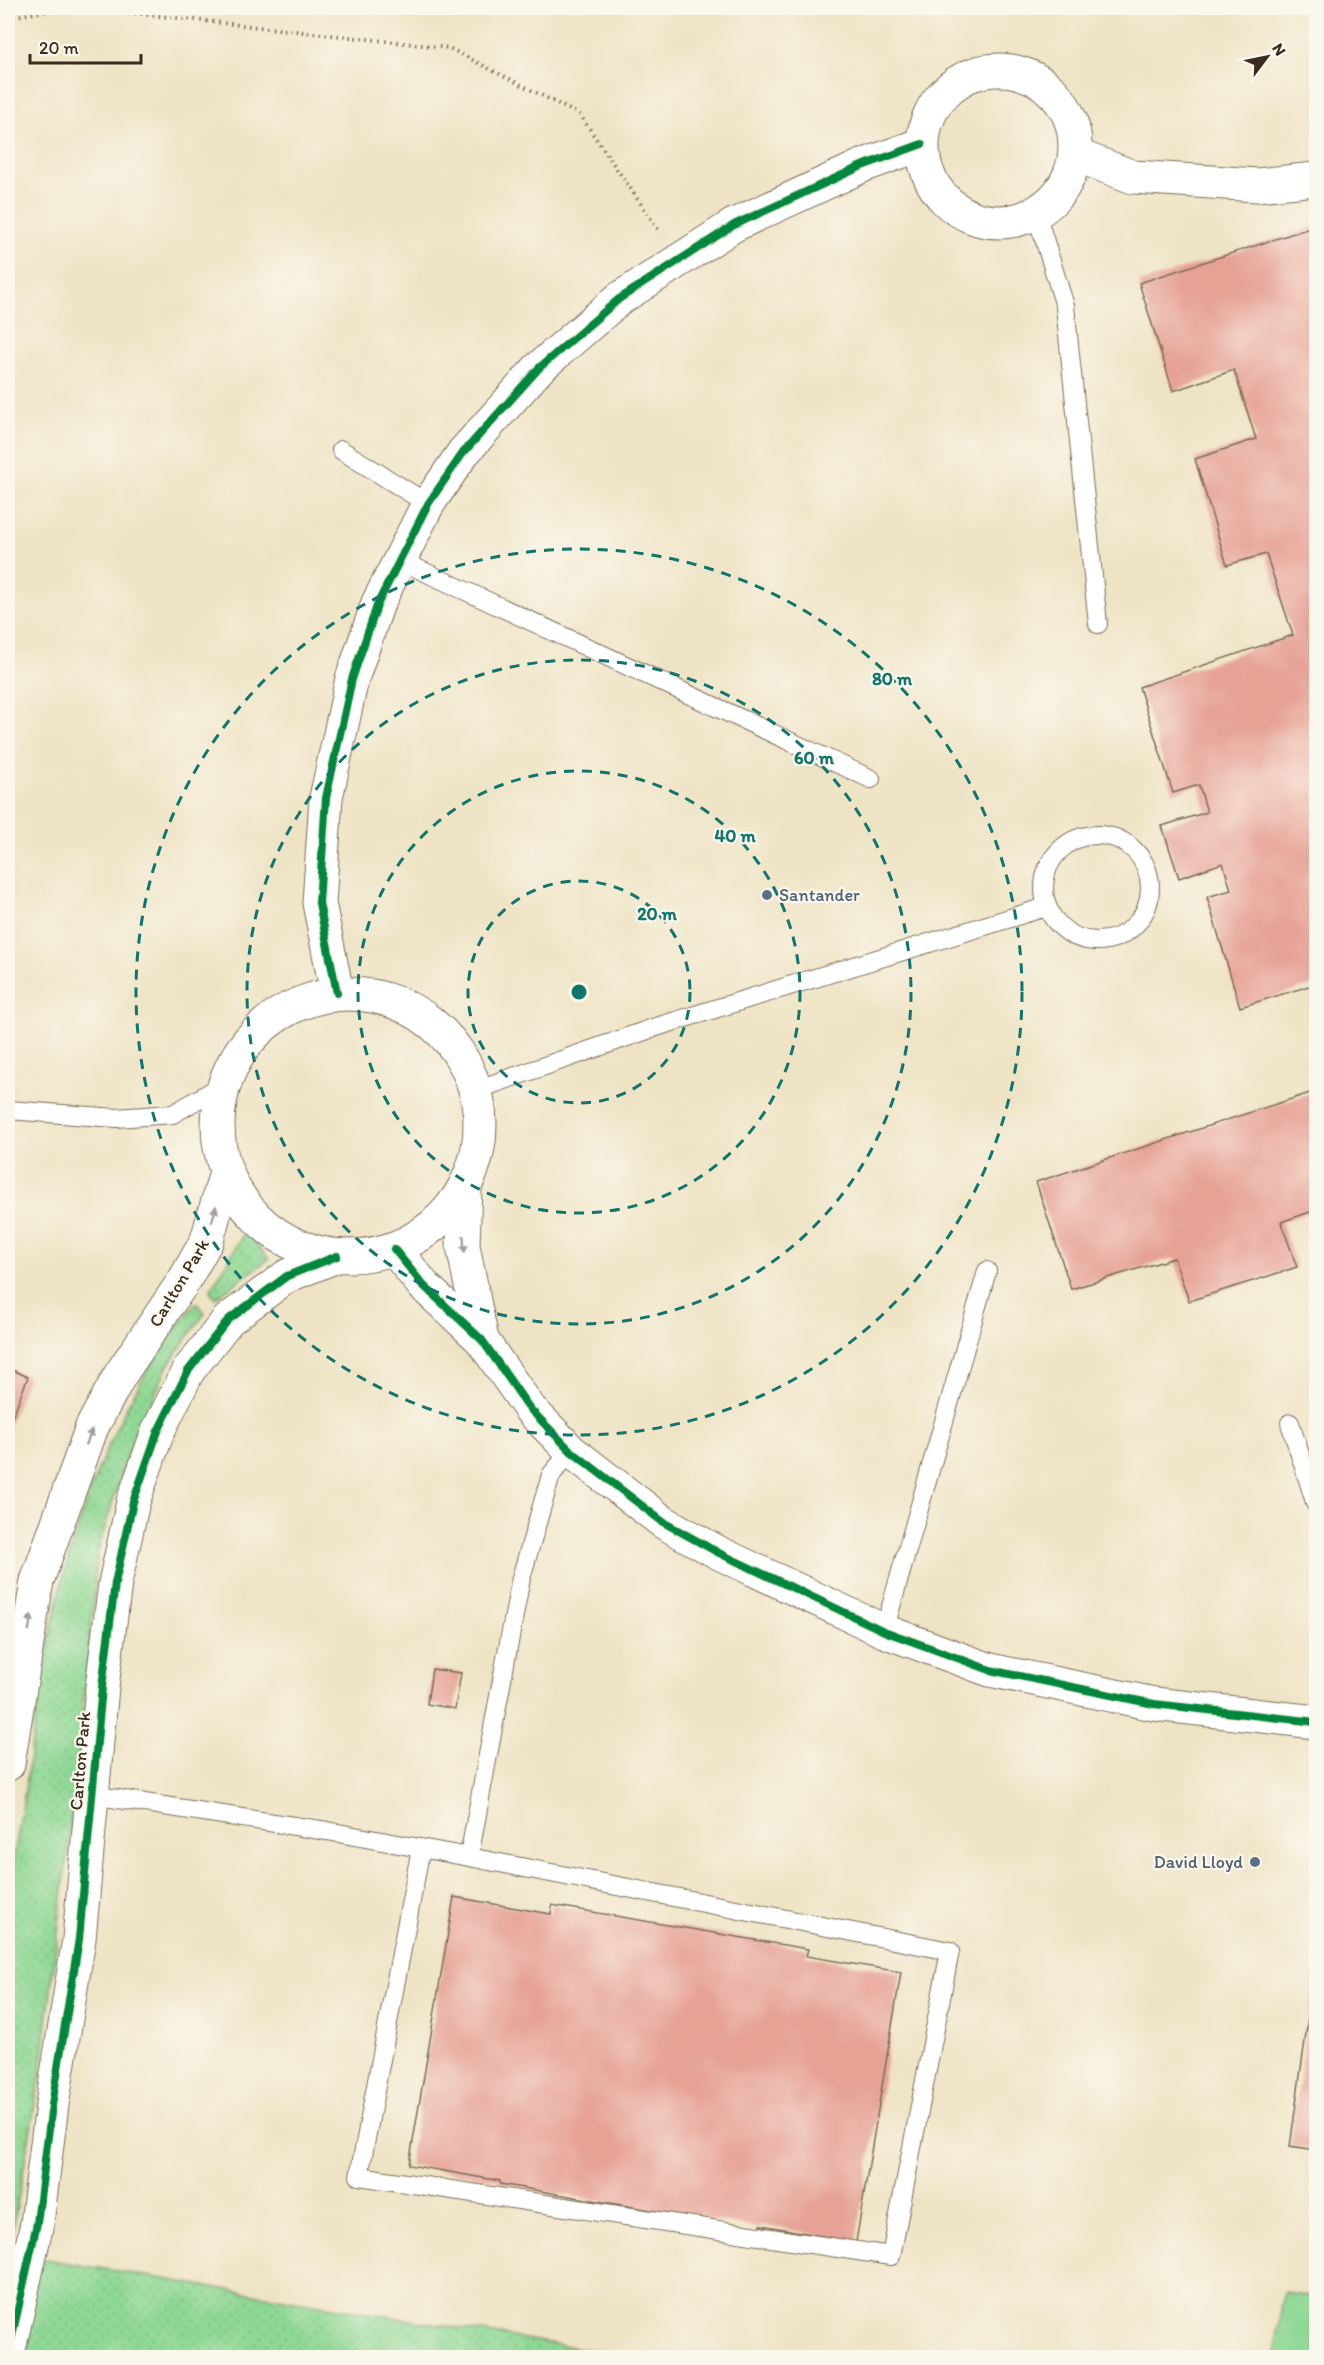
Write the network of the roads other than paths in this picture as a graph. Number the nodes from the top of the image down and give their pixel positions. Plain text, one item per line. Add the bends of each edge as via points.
1 (922, 144) junction
2 (1076, 155) junction
3 (1317, 179) edge
4 (1036, 213) junction
5 (341, 450) dead end
6 (428, 504) junction
7 (399, 560) junction
8 (1098, 624) dead end
9 (871, 779) dead end
10 (1046, 907) junction
11 (337, 993) junction
12 (222, 1085) junction
13 (476, 1090) junction
14 (8, 1110) edge
15 (226, 1172) junction
16 (465, 1186) junction
17 (394, 1249) junction
18 (337, 1256) junction
19 (987, 1271) dead end
20 (482, 1340) junction
21 (1290, 1423) dead end
22 (571, 1451) junction
23 (1317, 1504) edge
24 (884, 1631) junction
25 (16, 1661) edge
26 (1317, 1722) edge
27 (8, 1764) edge
28 (92, 1795) junction
29 (421, 1848) junction
30 (469, 1857) junction
31 (8, 2354) edge

1 - 2 street via 927,119 951,86 980,71 1005,69 1029,75 1050,88 1066,107 1075,131
1 - 4 street via 925,167 935,188 950,205 970,217 992,222 1015,221
1 - 6 street via 862,166 734,225 619,299 539,368 464,453
2 - 3 street via 1133,177 1257,185
2 - 4 street via 1065,185
4 - 8 lane via 1065,306
5 - 6 lane
6 - 7 street
7 - 9 lane
7 - 11 street via 378,603 352,679 326,798 319,903
10 - 10 lane via 1043,890 1053,858 1080,838 1096,835 1121,841 1140,857 1148,872 1151,890 1147,908 1123,936 1105,942 1087,941 1063,928
10 - 13 lane via 656,1027
11 - 12 street via 299,1002 266,1022 240,1050
11 - 13 street via 382,997 424,1016 456,1049
12 - 14 lane via 173,1114 116,1118
12 - 15 street via 217,1129
13 - 16 street via 478,1144
15 - 18 street via 244,1204 270,1230 302,1248
25 -> 15 street, Carlton Park via 37,1581 92,1427 120,1375 186,1279 207,1240
16 - 17 street via 439,1220
16 -> 20 street via 463,1246
17 - 18 street via 366,1256
17 - 20 street via 424,1286
18 - 28 street, Carlton Park via 287,1276 228,1320 188,1371 158,1431 133,1502 116,1583
19 - 24 lane
20 - 22 street via 530,1409
21 - 23 lane
22 - 24 street via 663,1522 718,1553
22 - 30 lane via 551,1475 521,1578
24 - 26 street via 990,1670 1154,1704
25 - 27 street, Carlton Park
28 - 29 lane
28 - 31 street, Carlton Park via 79,1939 37,2223
29 - 30 lane
29 - 30 lane via 359,2176 891,2256 950,1951

